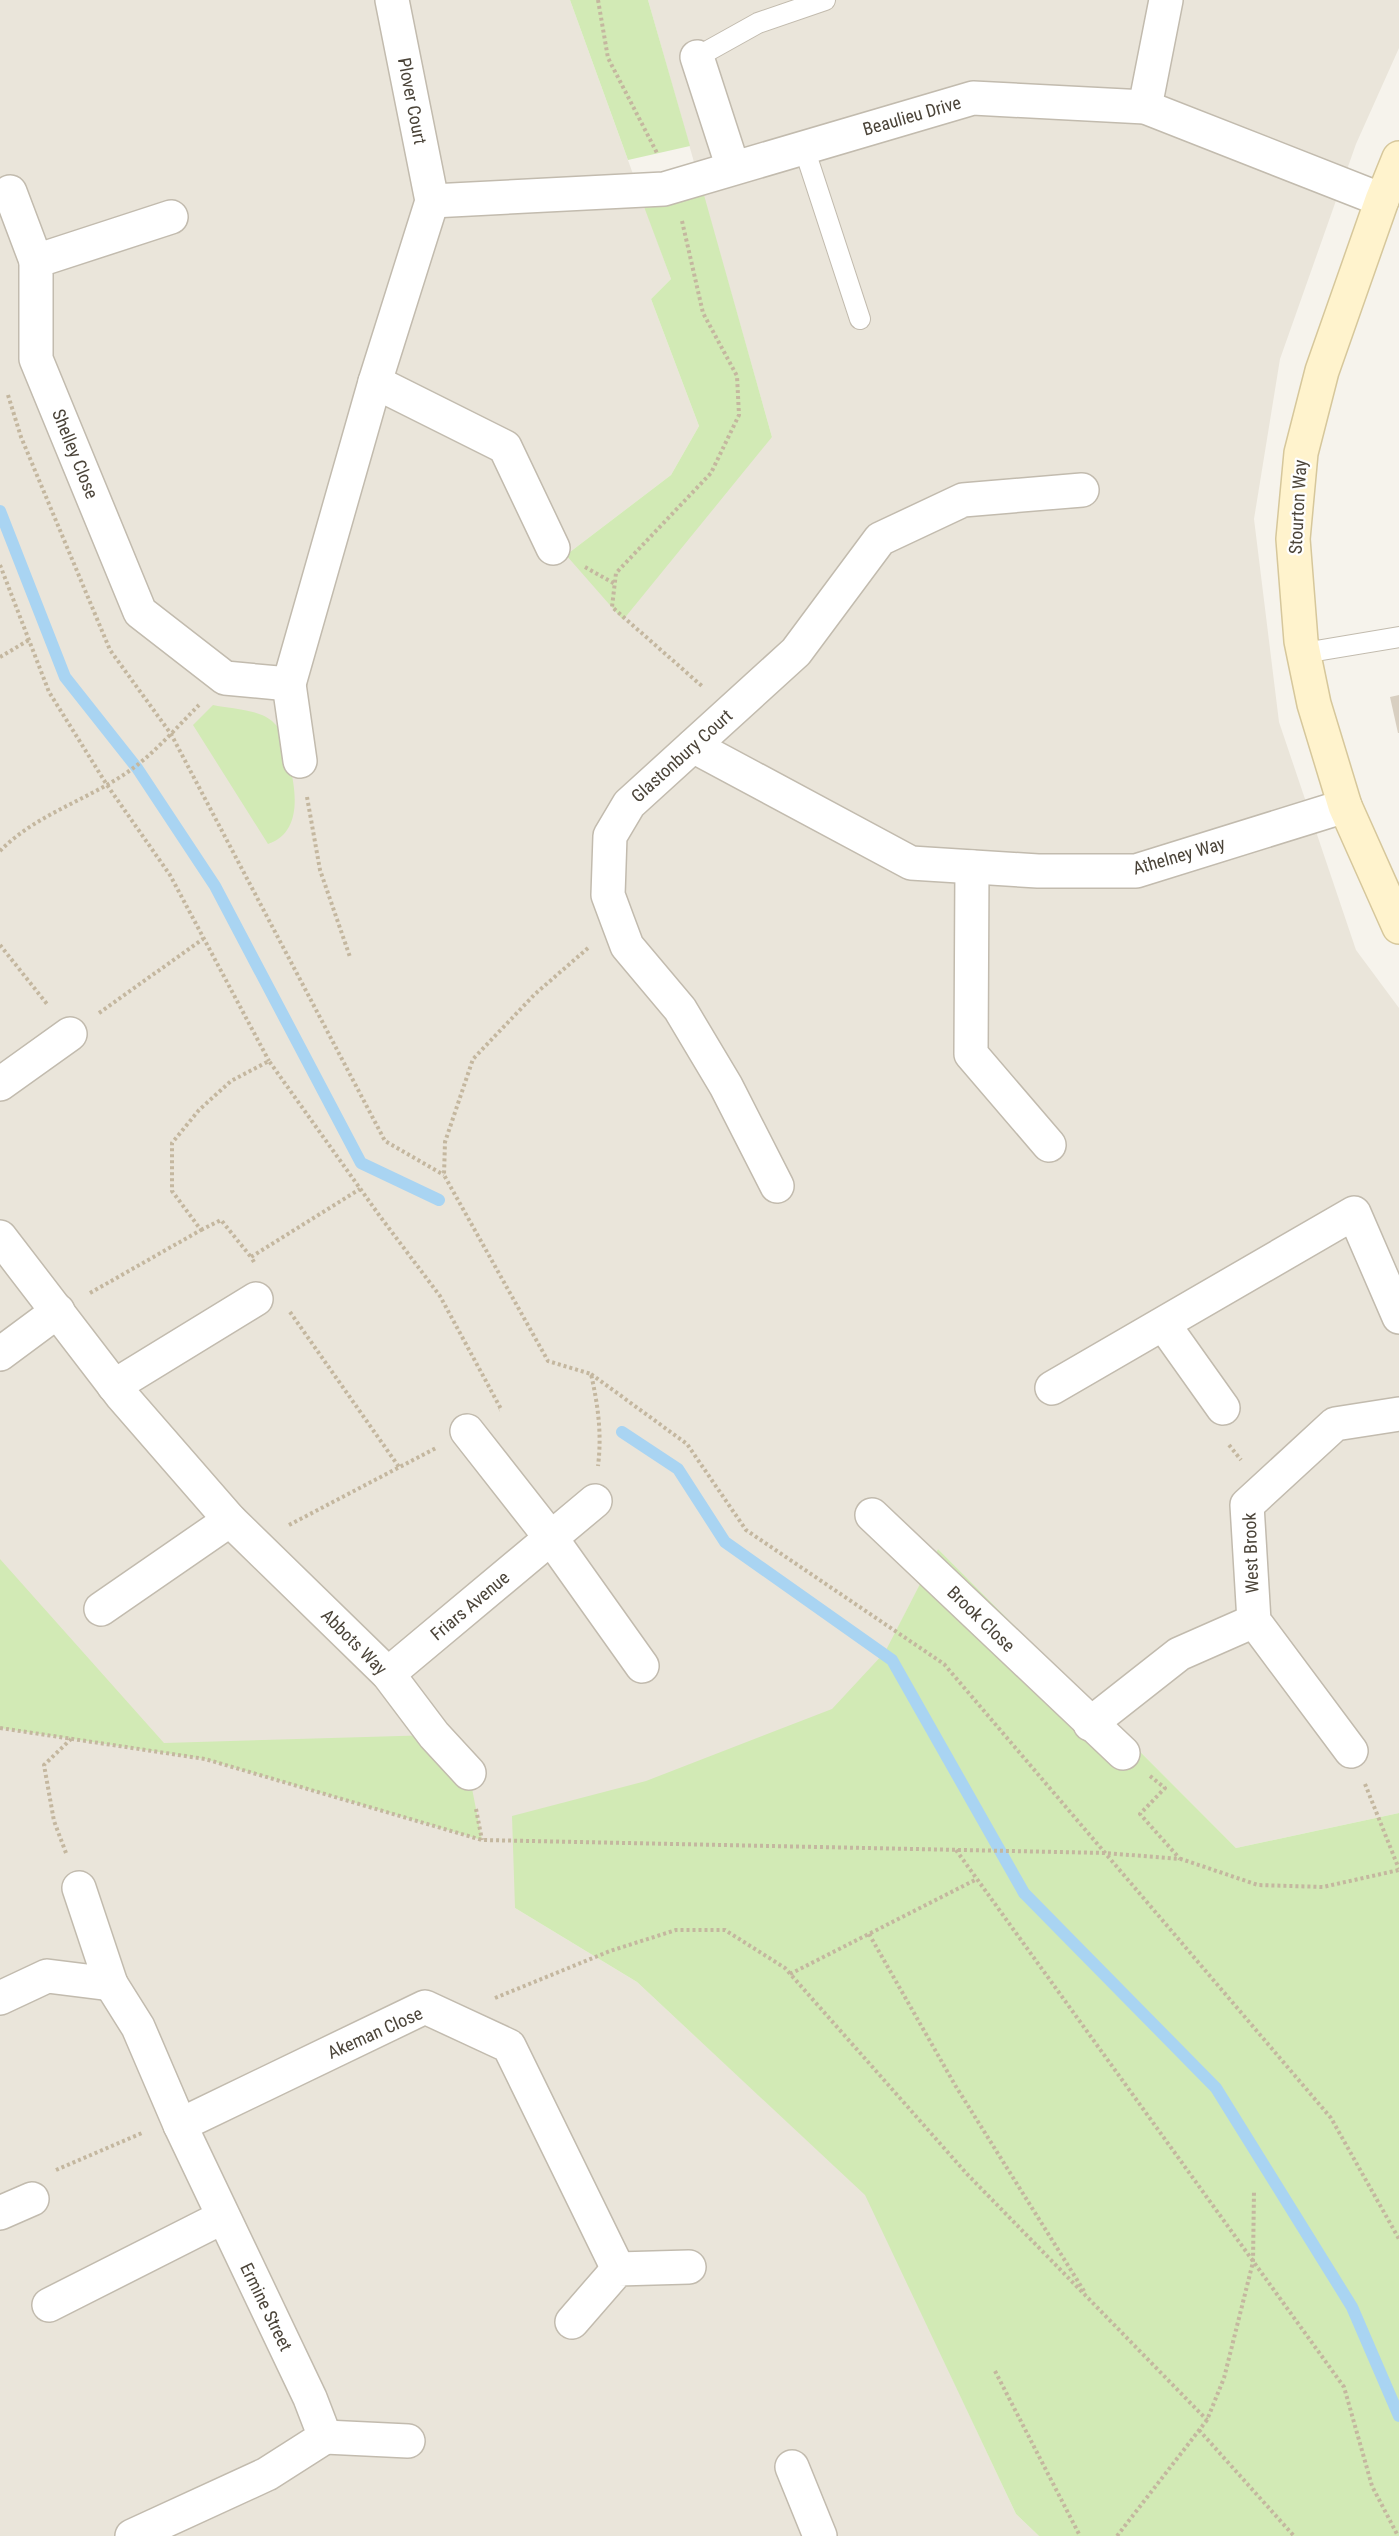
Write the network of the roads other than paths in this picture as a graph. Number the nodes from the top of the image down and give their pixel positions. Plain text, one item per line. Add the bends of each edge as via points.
1 (392, 0) edge
2 (825, 0) edge
3 (1166, 0) edge
4 (697, 57) joint
5 (1145, 107) junction
6 (804, 148) junction
7 (1399, 158) edge
8 (733, 168) junction
9 (10, 192) dead end
10 (1382, 200) junction
11 (432, 201) junction
12 (171, 217) dead end
13 (36, 261) junction
14 (860, 319) dead end
15 (375, 382) junction
16 (1082, 490) dead end
17 (553, 549) dead end
18 (1399, 637) edge
19 (1304, 653) junction
20 (289, 684) junction
21 (693, 746) junction
22 (300, 761) road end
23 (1345, 806) junction
24 (972, 867) junction
25 (1399, 927) edge
26 (70, 1034) road end
27 (0, 1084) edge
28 (1049, 1145) dead end
29 (777, 1186) dead end
30 (0, 1237) edge
31 (271, 1303) road end
32 (58, 1311) junction
33 (1399, 1317) edge
34 (1164, 1324) junction
35 (0, 1354) edge
36 (114, 1386) junction
37 (1052, 1388) dead end
38 (1223, 1408) road end
39 (1399, 1414) edge
40 (467, 1431) road end
41 (595, 1500) dead end
42 (872, 1515) dead end
43 (230, 1520) junction
44 (551, 1538) junction
45 (101, 1609) dead end
46 (1254, 1622) junction
47 (642, 1666) dead end
48 (388, 1674) junction
49 (1090, 1724) junction
50 (1352, 1751) road end
51 (1123, 1753) road end
52 (469, 1773) dead end
53 (79, 1887) road end
54 (111, 1984) junction
55 (0, 1998) edge
56 (178, 2121) junction
57 (32, 2199) dead end
58 (0, 2213) edge
59 (223, 2217) junction
60 (689, 2266) dead end
61 (618, 2269) junction
62 (49, 2306) dead end
63 (572, 2322) dead end
64 (325, 2437) junction
65 (408, 2441) dead end
66 (792, 2467) dead end
67 (132, 2536) edge
68 (820, 2536) edge

1 - 11 street, Plover Court
2 - 4 lane via 758,23
3 - 5 street
4 - 8 street
5 - 6 street, Beaulieu Drive via 973,98
5 - 10 street, Beaulieu Drive
6 - 8 street, Beaulieu Drive
6 - 14 lane
7 - 10 street, Stourton Way
8 - 11 street, Beaulieu Drive via 664,189
9 - 13 street
10 - 19 street, Stourton Way via 1322,372 1301,453 1293,539
11 - 15 street
12 - 13 street
13 - 20 street, Shelley Close via 36,359 140,612 225,678
15 - 17 street via 504,447
15 - 20 street
16 - 21 street, Glastonbury Court via 963,500 880,539 796,652
18 - 19 lane
19 - 23 street, Stourton Way via 1314,704
20 - 22 street
21 - 24 street, Athelney Way via 911,863
21 - 29 street, Glastonbury Court via 629,804 610,836 608,895 627,946 680,1009 726,1086
23 - 24 street, Athelney Way via 1136,871
23 - 25 street, Stourton Way
24 - 28 street via 971,1054
26 - 27 street
30 - 32 street, Abbots Way
31 - 36 street
32 - 35 street
32 - 36 street, Abbots Way
33 - 34 street via 1354,1213
34 - 37 street
34 - 38 street
36 - 43 street, Abbots Way
39 - 46 street, West Brook via 1335,1424 1247,1505
40 - 44 street
41 - 44 street, Friars Avenue
42 - 49 street, Brook Close
43 - 45 street
43 - 48 street, Abbots Way
44 - 47 street
44 - 48 street, Friars Avenue
46 - 49 street via 1179,1654
46 - 50 street
48 - 52 street, Abbots Way via 434,1735
49 - 51 street, Brook Close
53 - 54 street, Ermine Street
54 - 55 street via 47,1976
54 - 56 street, Ermine Street via 138,2027
56 - 59 street, Ermine Street
56 - 61 street, Akeman Close via 425,2007 509,2046
57 - 58 street
59 - 62 street
59 - 64 street, Ermine Street
60 - 61 street
61 - 63 street
64 - 65 street
64 - 67 street via 267,2474
66 - 68 street

